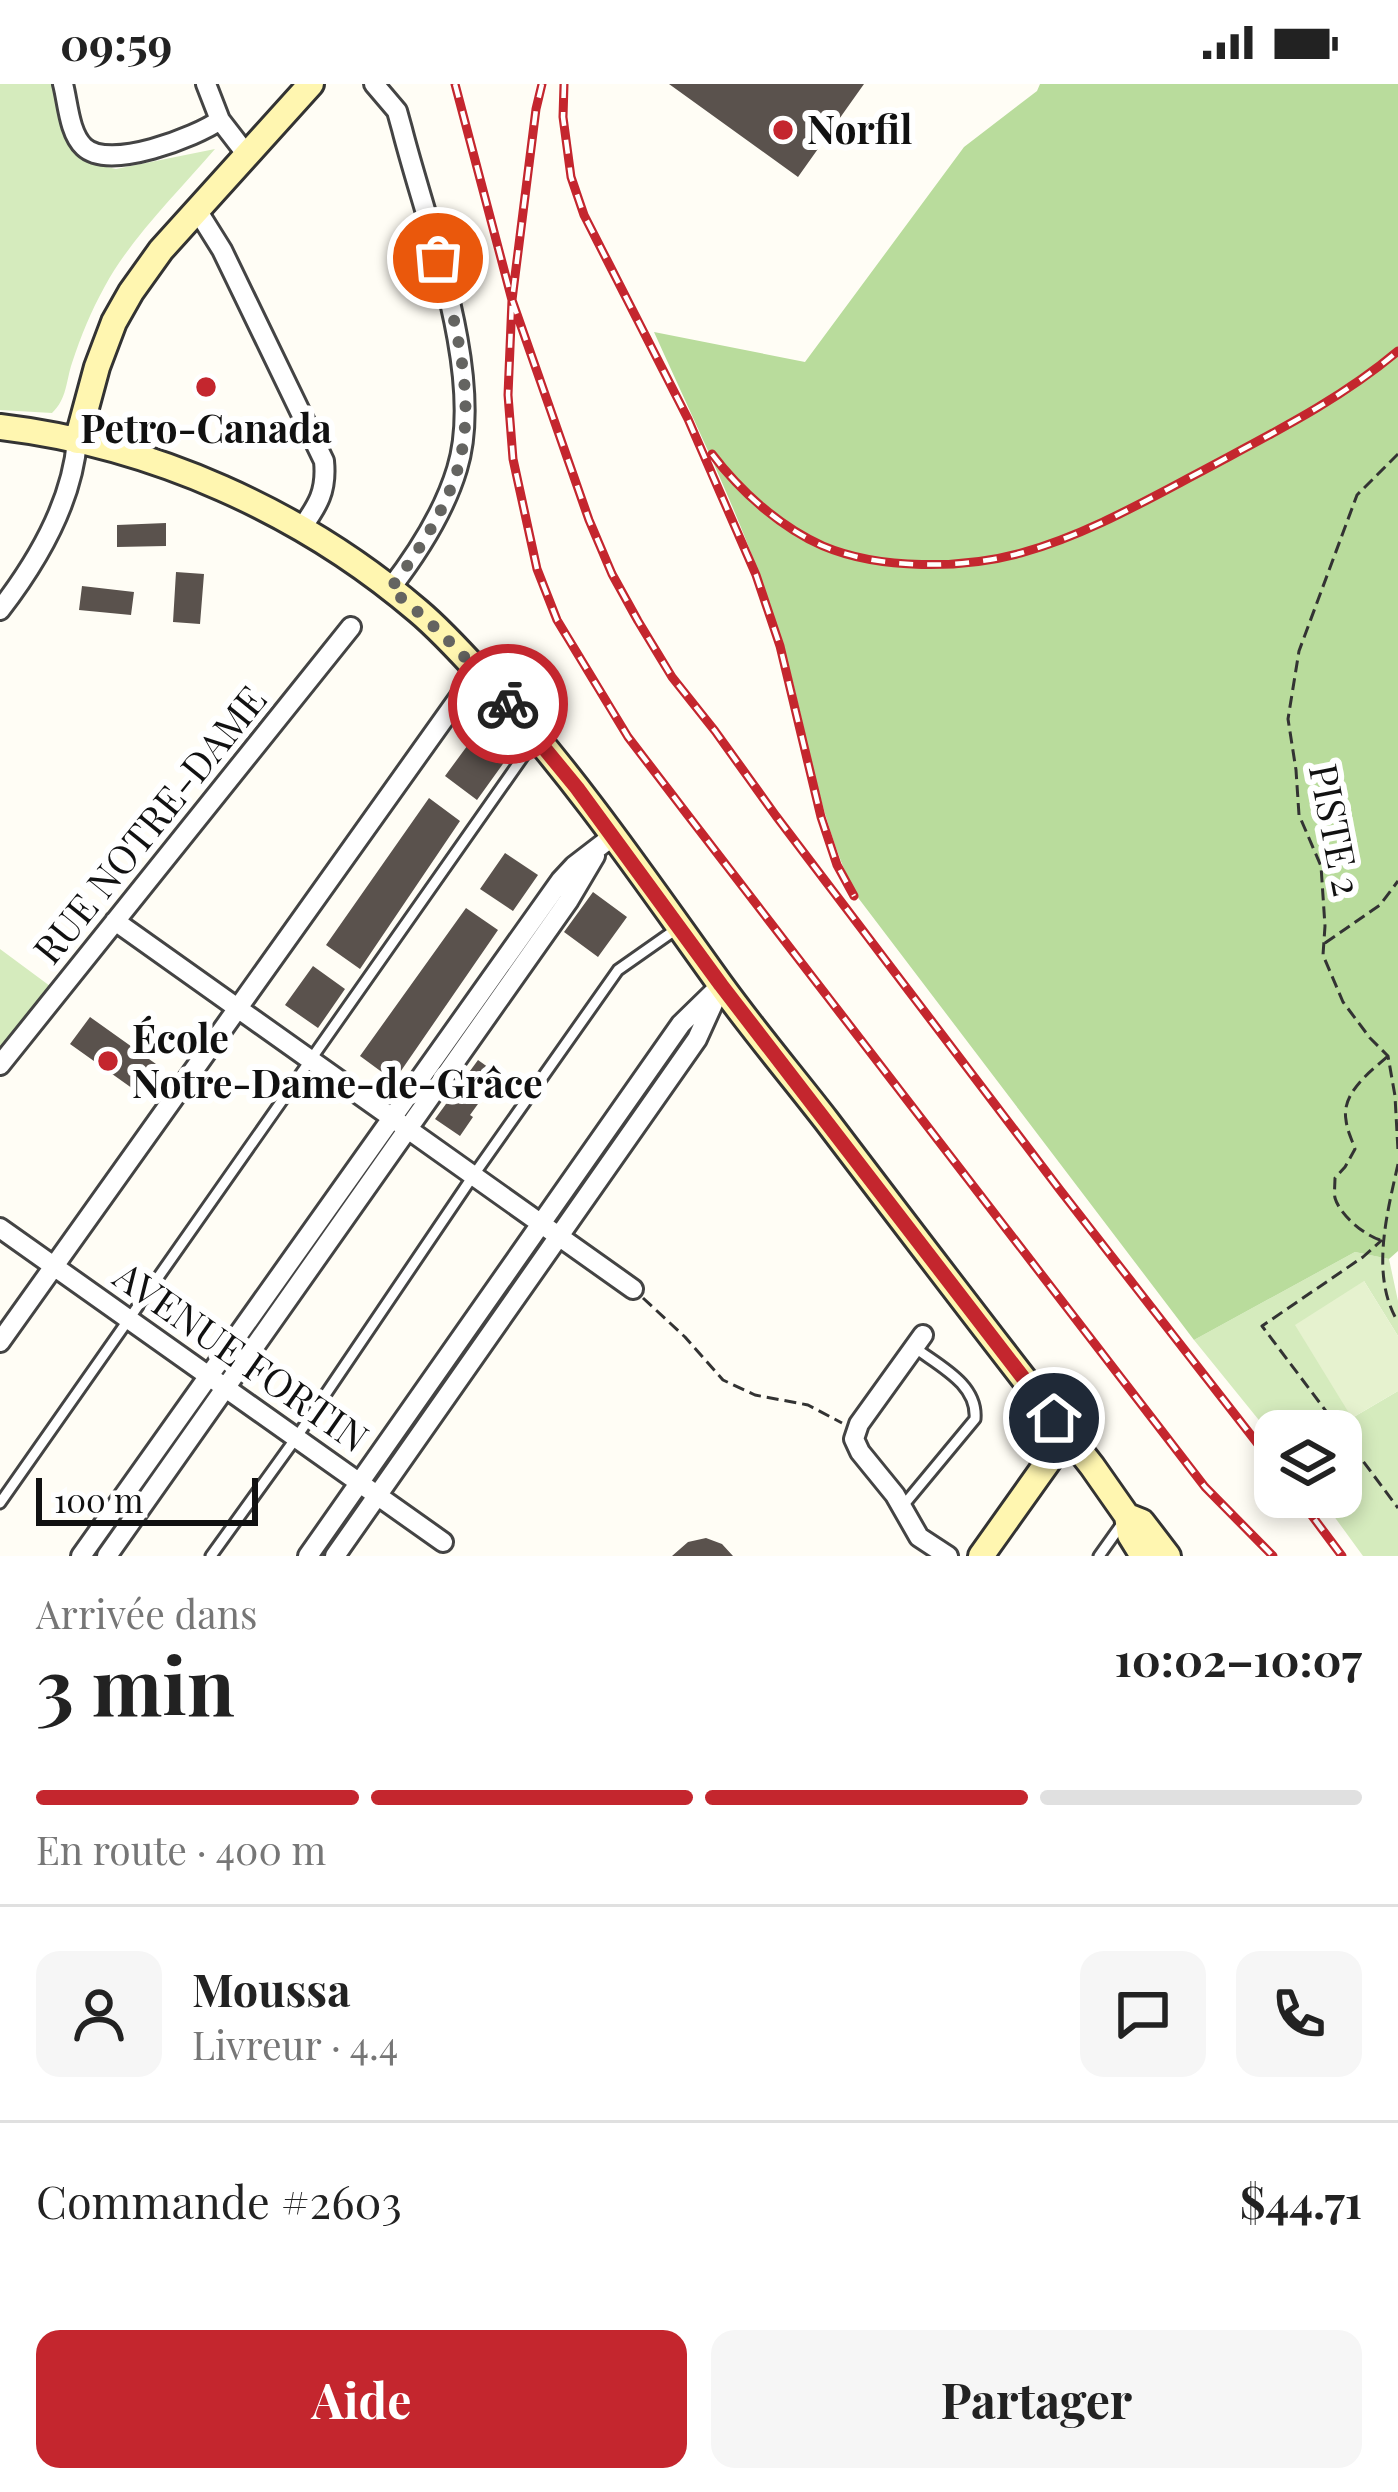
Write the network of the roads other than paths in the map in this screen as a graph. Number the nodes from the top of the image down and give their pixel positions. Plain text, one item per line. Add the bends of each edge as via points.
1 (63, 84) edge
2 (206, 84) edge
3 (311, 84) edge
4 (374, 84) edge
5 (220, 120) junction
6 (247, 155) junction
7 (197, 209) junction
8 (0, 427) edge
9 (77, 441) junction
10 (301, 529) junction
11 (390, 589) junction
12 (0, 610) edge
13 (351, 627) dead end
14 (478, 671) junction
15 (536, 736) junction
16 (613, 836) junction
17 (115, 921) junction
18 (680, 927) junction
19 (721, 985) junction
20 (237, 1008) junction
21 (309, 1059) junction
22 (0, 1065) edge
23 (399, 1123) junction
24 (473, 1176) junction
25 (542, 1223) junction
26 (0, 1228) edge
27 (559, 1236) junction
28 (54, 1266) junction
29 (633, 1289) road end
30 (128, 1319) junction
31 (918, 1341) joint
32 (0, 1342) edge
33 (217, 1382) junction
34 (1067, 1435) junction
35 (296, 1438) junction
36 (360, 1481) junction
37 (378, 1494) junction
38 (0, 1502) edge
39 (902, 1507) junction
40 (1127, 1516) junction
41 (443, 1541) dead end
42 (81, 1556) edge
43 (107, 1556) edge
44 (211, 1556) edge
45 (308, 1556) edge
46 (335, 1556) edge
47 (948, 1556) edge
48 (981, 1556) edge
49 (1099, 1556) edge
50 (1143, 1556) edge
51 (1168, 1556) edge

1 - 5 street via 79,140 102,155 159,145
2 - 5 street
3 - 6 main road
4 - 11 street via 397,111 466,392 458,468
5 - 6 street
6 - 7 main road
7 - 9 main road via 114,322
7 - 10 street via 324,461 322,498
8 - 9 main road
9 - 10 main road via 206,481
9 - 12 street via 75,467 44,542
10 - 11 main road
11 - 14 main road
13 - 17 street, RUE NOTRE-DAME
14 - 15 main road
14 - 20 street
15 - 16 main road
15 - 21 lane
16 - 18 main road
16 - 23 street
17 - 20 street
17 - 22 street, RUE NOTRE-DAME
18 - 19 main road
18 - 24 lane via 618,970
19 - 25 street via 681,1024
19 - 27 street via 697,1039
19 - 34 main road
20 - 21 street
20 - 28 street
21 - 23 street
21 - 30 lane
23 - 24 street
23 - 33 street
24 - 25 street
24 - 35 lane
25 - 27 street
25 - 36 street
26 - 28 street, AVENUE FORTIN
27 - 29 street
27 - 37 street
28 - 30 street, AVENUE FORTIN
28 - 32 street
30 - 33 street, AVENUE FORTIN
30 - 38 lane
31 - 39 street via 854,1439
31 - 39 lane via 965,1385 975,1419
33 - 35 street, AVENUE FORTIN
33 - 42 street
33 - 43 street
34 - 40 main road
34 - 48 main road
35 - 36 street, AVENUE FORTIN
35 - 44 lane
36 - 37 street, AVENUE FORTIN
36 - 45 street
37 - 41 street, AVENUE FORTIN
37 - 46 street
39 - 47 street via 919,1537
40 - 49 lane
40 - 50 main road
40 - 51 main road via 1142,1522

